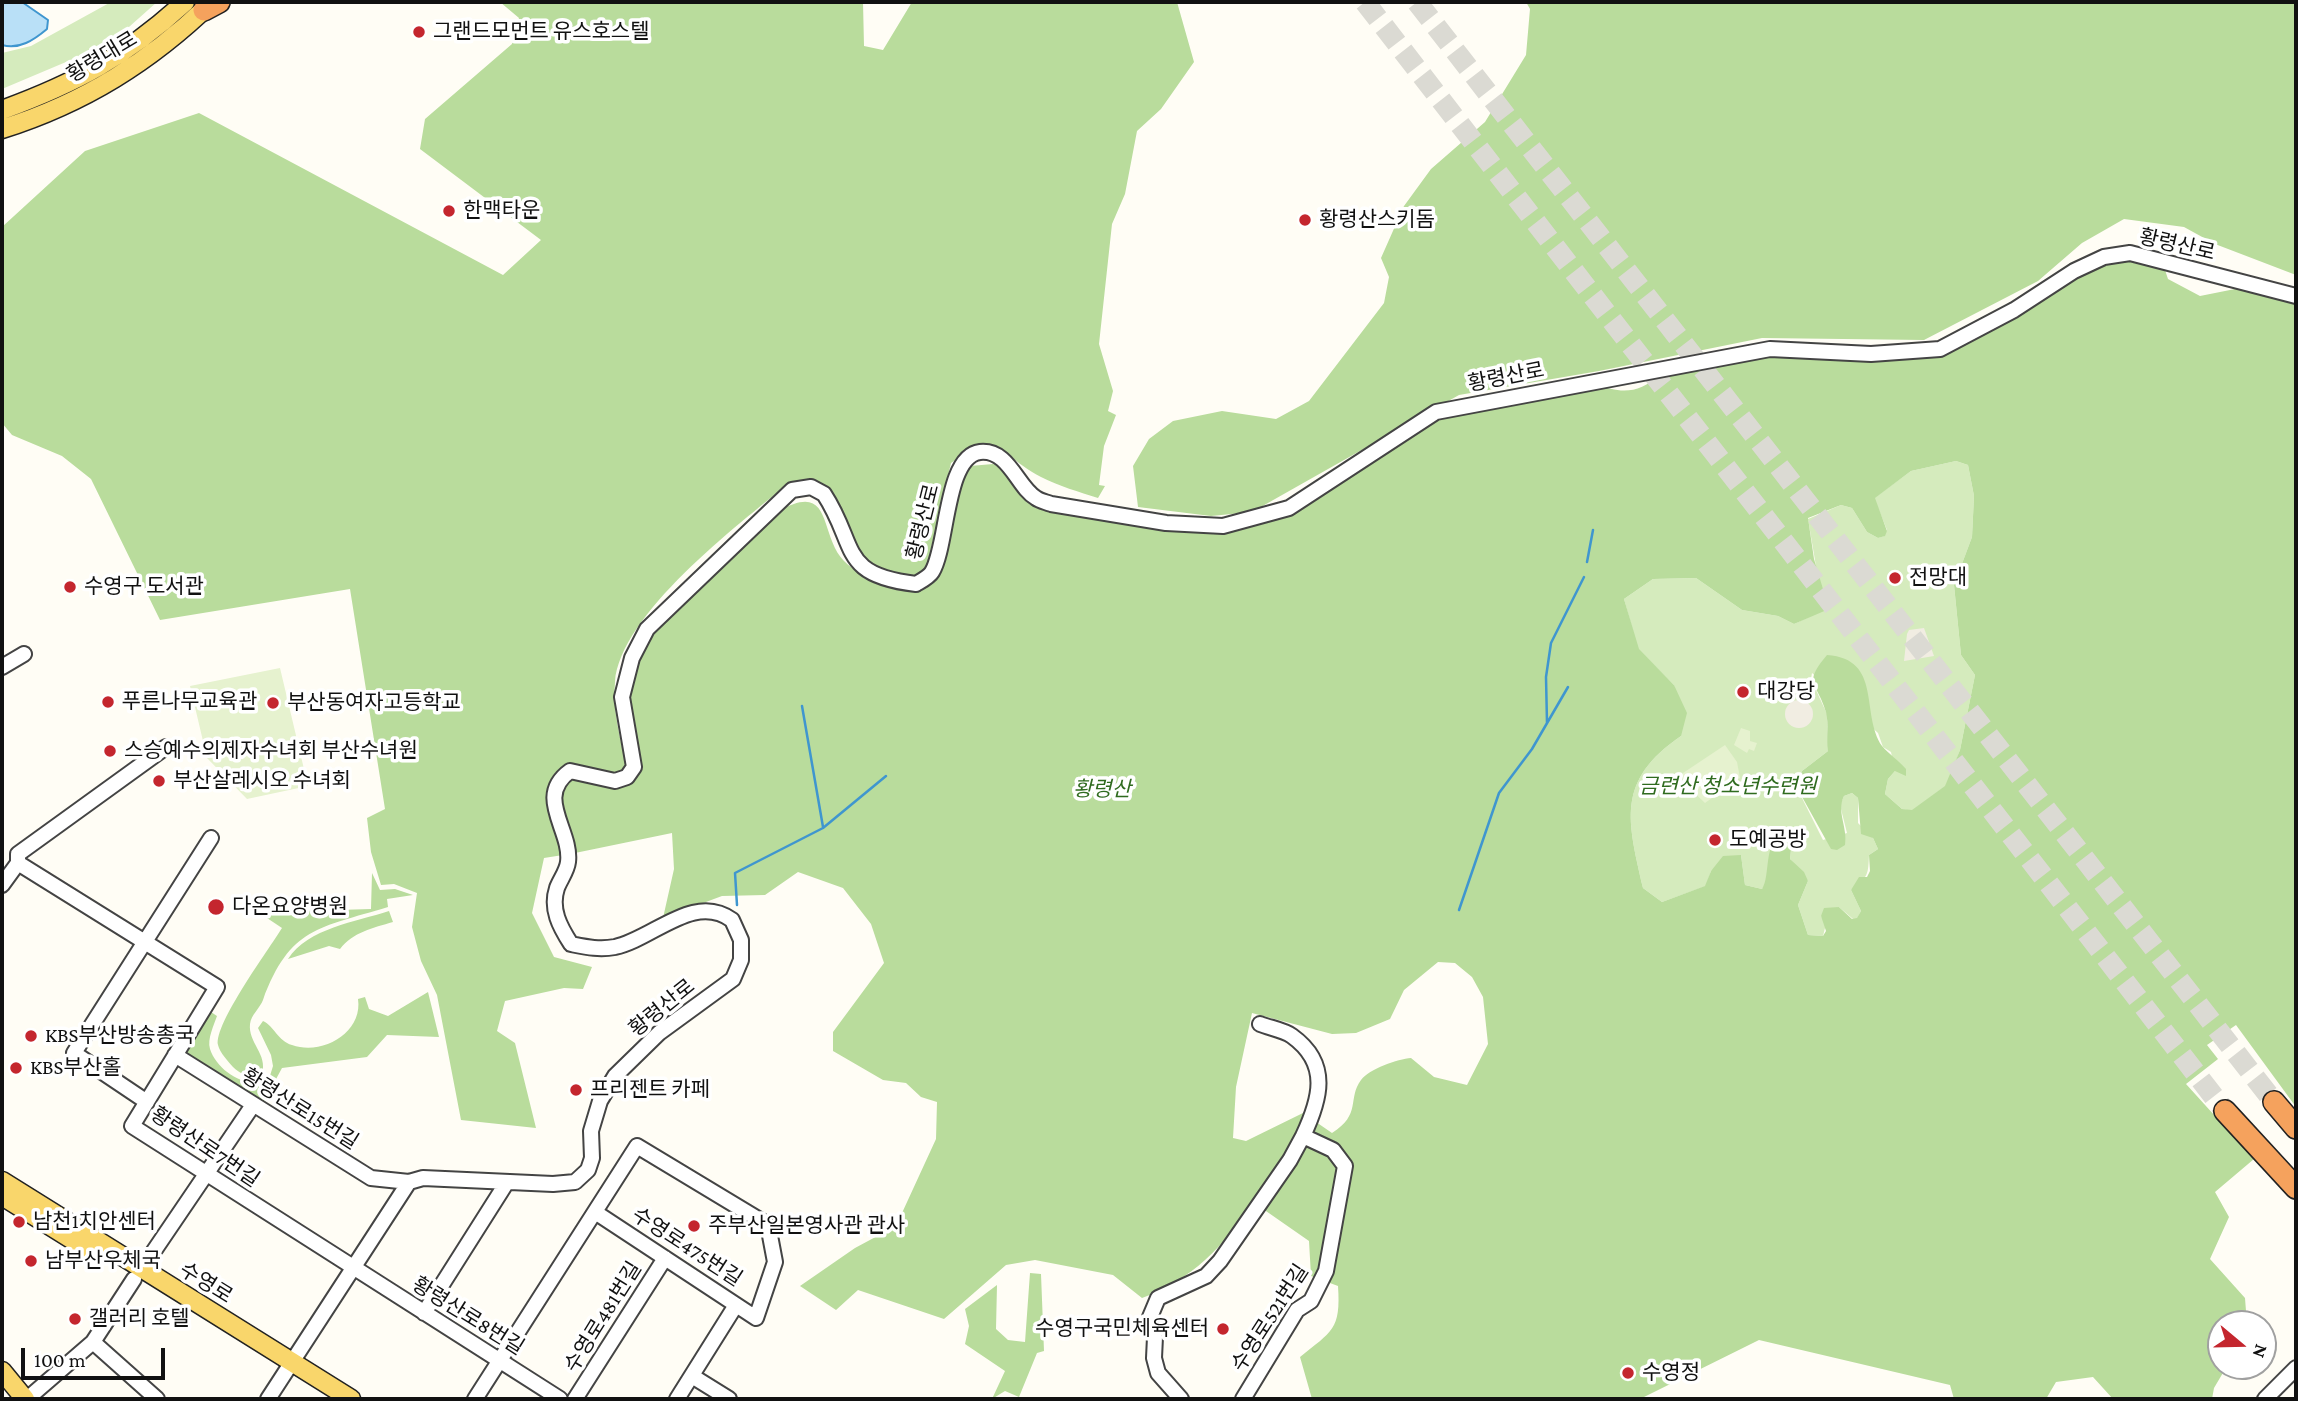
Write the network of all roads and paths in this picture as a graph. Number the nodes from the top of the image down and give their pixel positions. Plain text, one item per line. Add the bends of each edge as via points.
1 (205, 4) edge
2 (2, 110) edge
3 (2, 129) edge
4 (2296, 296) edge
5 (24, 654) dead end
6 (2, 667) edge
7 (166, 747) dead end
8 (211, 838) dead end
9 (18, 863) junction
10 (2, 885) edge
11 (145, 940) junction
12 (1260, 1024) dead end
13 (175, 1055) junction
14 (147, 1102) junction
15 (2274, 1102) tunnel mouth
16 (253, 1105) junction
17 (2225, 1111) tunnel mouth
18 (2296, 1128) edge
19 (1303, 1136) junction
20 (208, 1175) junction
21 (2, 1181) edge
22 (409, 1182) junction
23 (508, 1182) junction
24 (2296, 1188) edge
25 (2, 1196) edge
26 (595, 1212) junction
27 (665, 1258) junction
28 (353, 1269) junction
29 (138, 1274) junction
30 (736, 1305) junction
31 (424, 1313) junction
32 (93, 1342) junction
33 (500, 1362) junction
34 (289, 1367) junction
35 (2296, 1368) edge
36 (2, 1371) edge
37 (692, 1376) junction
38 (26, 1399) edge
39 (158, 1399) edge
40 (268, 1399) edge
41 (328, 1399) edge
42 (351, 1399) edge
43 (475, 1399) edge
44 (560, 1399) edge
45 (575, 1399) edge
46 (677, 1399) edge
47 (729, 1399) edge
48 (1181, 1399) edge
49 (1244, 1399) edge
50 (2264, 1399) edge

1 - 2 main road, 황령대로 via 118,57 46,94
1 - 3 main road, 황령대로 via 135,68 56,110
4 - 23 street, 황령산로 via 2130,253 2104,257 1940,349 1871,354 1770,349 1436,412 1289,508 1223,526 1166,523 1051,504 1034,498 1001,459 980,452 969,457 957,474 932,574 916,584 867,572 851,552 824,494 811,488 792,490 647,629 632,658 622,697 634,767 627,777 615,780 570,771 558,780 554,795 568,862 556,891 555,910 571,944 595,949 618,946 689,914 710,911 732,920 741,940 741,960 733,979 659,1033 615,1076 600,1101 591,1131 588,1170 575,1182
5 - 6 street
7 - 9 street via 18,853
8 - 11 street
9 - 10 street
9 - 11 street
11 - 13 street, 황령산로7번길 via 217,987
11 - 14 street via 74,1053
12 - 19 street via 1292,1035 1313,1060 1321,1088
13 - 14 street, 황령산로7번길
13 - 16 street, 황령산로15번길
14 - 20 street, 황령산로7번길 via 132,1126
15 - 18 highway
16 - 20 street
16 - 22 street, 황령산로15번길 via 371,1178
17 - 24 highway
19 - 48 street via 1220,1261 1206,1276 1158,1298 1150,1317 1154,1358 1158,1373
19 - 49 street, 수영로521번길 via 1333,1150 1345,1166 1326,1271
20 - 28 street, 황령산로7번길
20 - 29 street
21 - 29 main road, 수영로
22 - 23 street, 황령산로 via 423,1178
22 - 28 street
23 - 31 street
25 - 29 main road, 수영로
26 - 27 street, 수영로475번길
26 - 30 street, 수영로475번길 via 637,1146 768,1225 775,1262 756,1318
26 - 33 street
27 - 30 street, 수영로475번길
27 - 45 street, 수영로481번길
28 - 31 street, 황령산로8번길
28 - 34 street
29 - 32 street
29 - 34 main road, 수영로
30 - 37 street
31 - 33 street, 황령산로8번길
32 - 38 street
32 - 39 street
33 - 43 street
33 - 44 street, 황령산로8번길
34 - 40 street
34 - 41 main road, 수영로
34 - 42 main road, 수영로
35 - 50 street
36 - 38 main road
37 - 46 street
37 - 47 street

